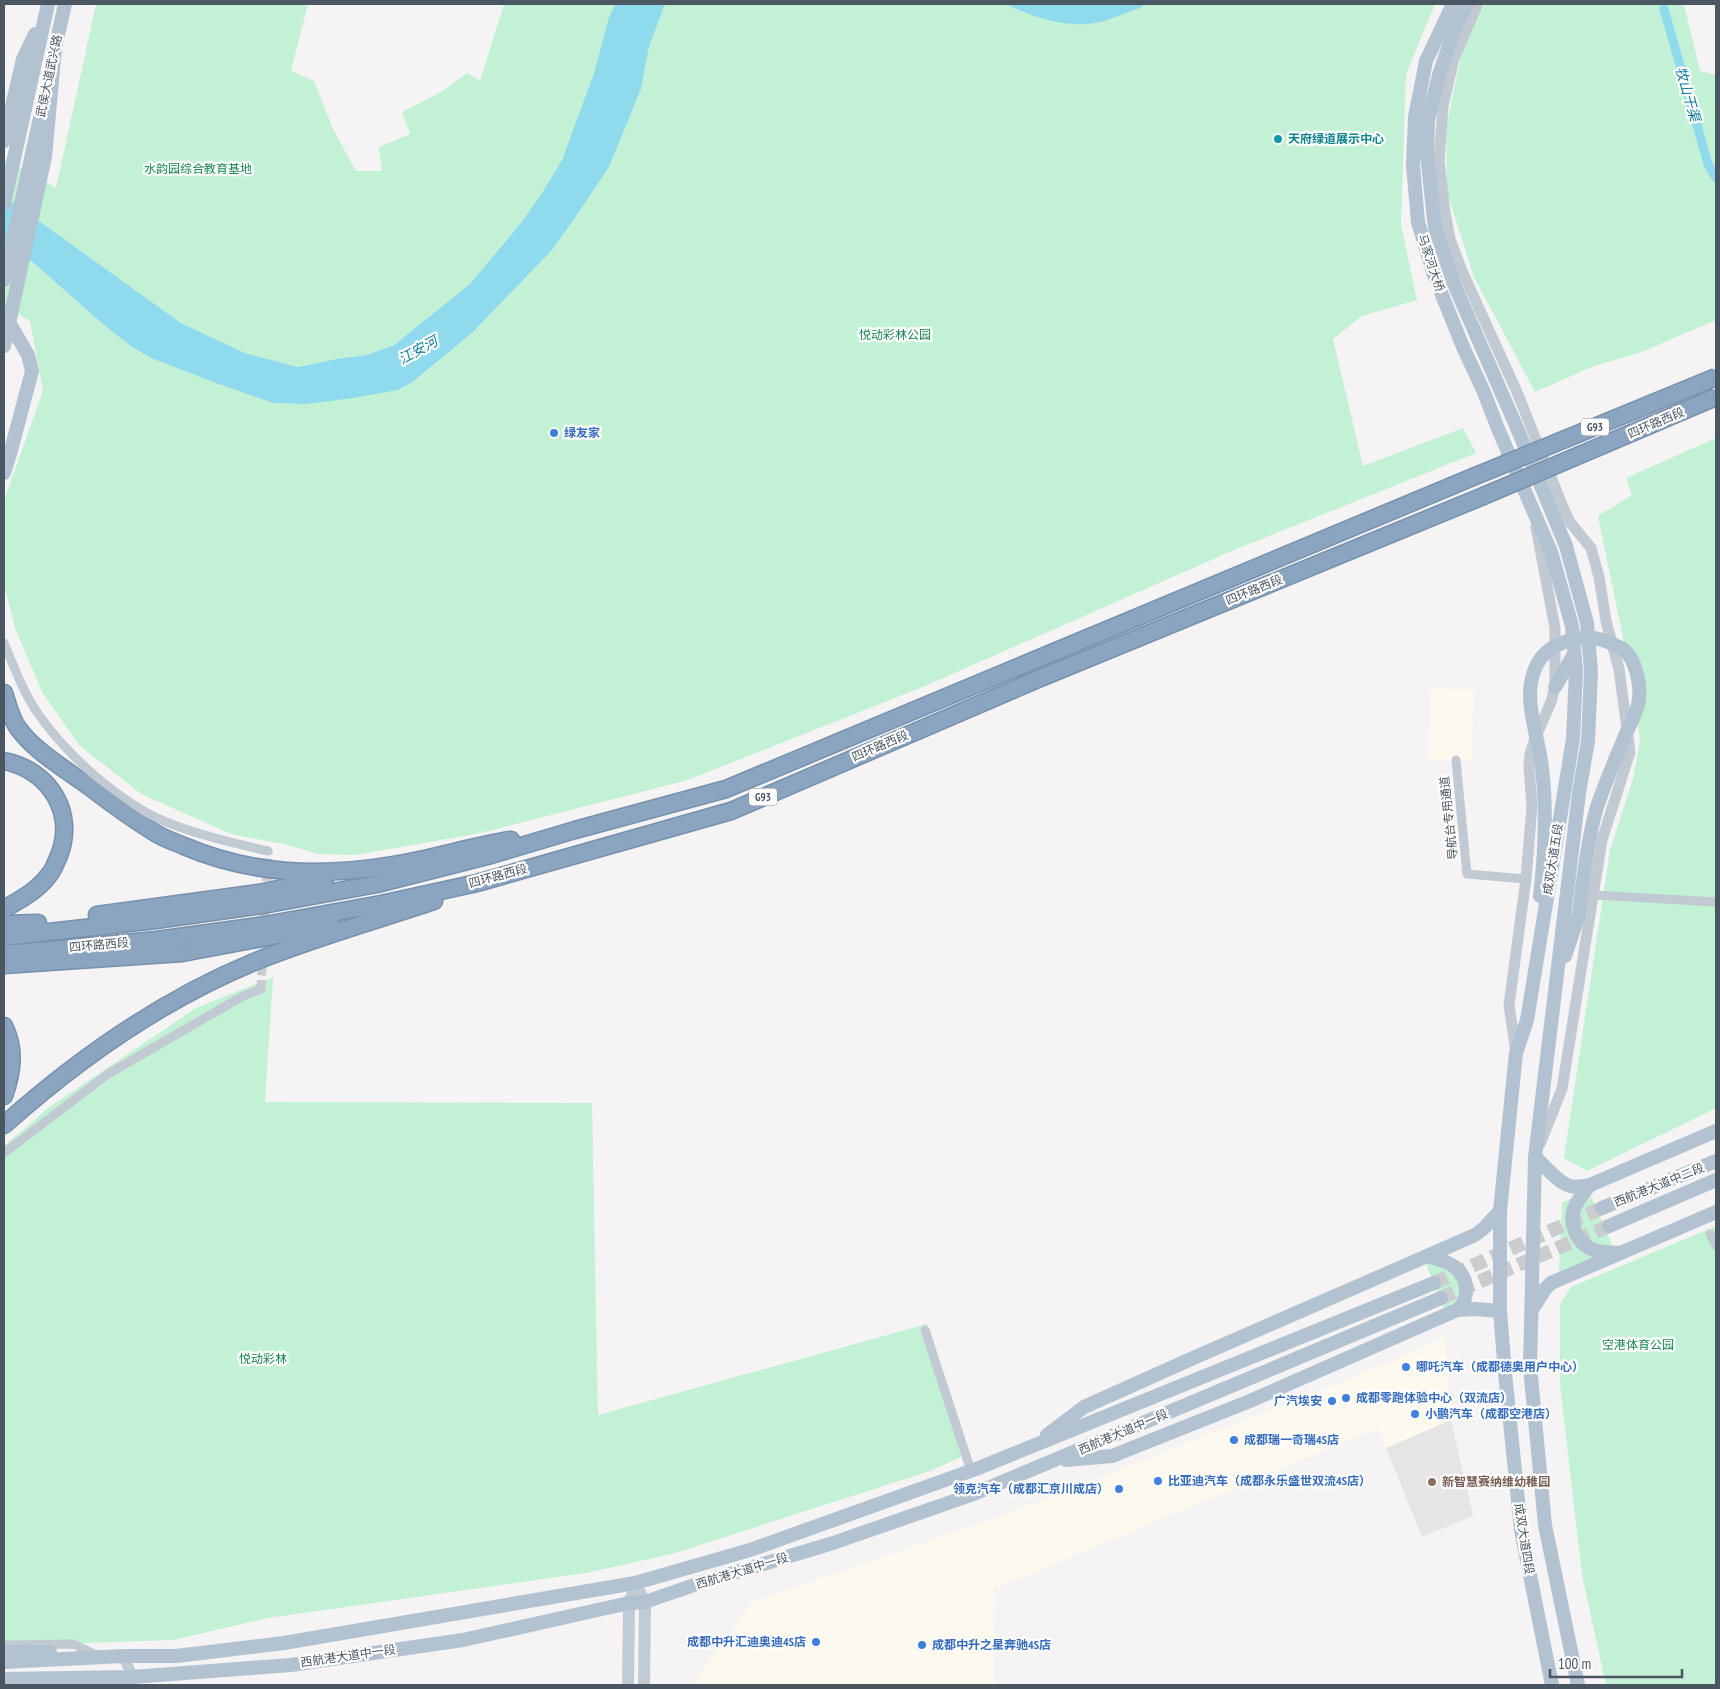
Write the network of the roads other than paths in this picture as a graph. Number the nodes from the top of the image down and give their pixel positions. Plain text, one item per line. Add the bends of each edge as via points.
1 (65, 4) edge
2 (1453, 4) edge
3 (1467, 4) edge
4 (1478, 4) edge
5 (47, 5) edge
6 (55, 48) junction
7 (9, 138) edge
8 (4, 204) edge
9 (4, 280) edge
10 (10, 319) junction
11 (4, 346) edge
12 (1716, 377) edge
13 (1716, 397) edge
14 (4, 473) edge
15 (1533, 510) junction
16 (4, 643) edge
17 (1574, 654) junction
18 (1555, 687) junction
19 (4, 694) edge
20 (4, 760) edge
21 (1456, 760) dead end
22 (575, 830) junction
23 (268, 851) dead end
24 (393, 865) junction
25 (1526, 879) junction
26 (477, 882) junction
27 (1588, 891) junction
28 (1716, 902) edge
29 (419, 906) junction
30 (4, 909) edge
31 (4, 924) edge
32 (4, 937) edge
33 (4, 954) edge
34 (4, 965) edge
35 (1555, 985) junction
36 (261, 989) dead end
37 (1527, 1020) junction
38 (4, 1026) edge
39 (1516, 1053) junction
40 (4, 1096) edge
41 (4, 1125) edge
42 (1716, 1131) edge
43 (4, 1154) edge
44 (1534, 1157) junction
45 (1716, 1161) edge
46 (1716, 1180) edge
47 (1590, 1185) junction
48 (1602, 1208) tunnel mouth
49 (1500, 1211) junction
50 (1716, 1212) edge
51 (1534, 1213) joint
52 (1610, 1226) tunnel mouth
53 (1710, 1234) dead end
54 (1716, 1246) edge
55 (1621, 1253) junction
56 (1427, 1256) junction
57 (1434, 1282) tunnel mouth
58 (1441, 1298) tunnel mouth
59 (1457, 1310) junction
60 (1532, 1311) junction
61 (1500, 1312) junction
62 (925, 1330) dead end
63 (1030, 1447) junction
64 (1053, 1461) junction
65 (971, 1471) junction
66 (635, 1583) junction
67 (645, 1602) junction
68 (629, 1604) junction
69 (4, 1645) edge
70 (4, 1652) edge
71 (124, 1656) junction
72 (100, 1658) junction
73 (4, 1662) edge
74 (76, 1677) junction
75 (4, 1679) edge
76 (126, 1681) edge
77 (43, 1685) edge
78 (628, 1685) edge
79 (644, 1685) edge
80 (1552, 1685) edge
81 (1578, 1685) edge

1 - 6 main road, 武侯大道武兴路
2 - 15 main road, 马家河大桥 via 1426,61 1415,117 1413,165 1418,222 1434,275
3 - 35 main road, 成双大道五段 via 1444,58 1428,120 1427,155 1435,228 1454,284 1566,546 1587,623 1591,671 1588,741
4 - 27 street via 1454,58 1443,106 1439,161 1450,239 1569,521 1591,548 1619,669 1630,752
5 - 7 main road, 武侯大道武兴路
6 - 9 main road, 武侯大道武兴路
6 - 10 main road via 45,158
7 - 8 main road, 武侯大道武兴路
10 - 11 main road
10 - 14 main road via 28,355 32,371
12 - 22 highway, 四环路西段 / G93, bridge via 726,789
13 - 26 highway, 四环路西段 / G93, bridge via 1038,679 731,811
15 - 17 main road, 成双大道五段 via 1563,590 1572,626
15 - 18 street via 1555,628
16 - 23 street via 38,714 70,753 97,779 164,821 212,838
17 - 18 main road
17 - 37 main road, 成双大道五段 via 1573,739
18 - 25 street via 1530,754 1532,806
19 - 24 highway via 17,727 34,747 158,834 206,855 286,872
20 - 30 highway via 25,766 39,777 57,796 64,820 63,846 51,874 32,894
21 - 25 street, 导航台专用通道 via 1467,874
22 - 24 highway via 482,844
22 - 32 highway, 四环路西段 / G93 via 377,884 224,910
24 - 31 highway via 259,893 38,923
25 - 39 street via 1509,1005
26 - 29 highway via 456,895
26 - 33 highway, 四环路西段 / G93 via 381,904 255,926 157,940
27 - 28 street
27 - 35 main road
27 - 37 main road, bridge via 1596,809 1638,705 1640,684 1623,649 1600,638 1584,637 1552,647 1538,662 1531,680 1534,727 1542,766 1545,853
27 - 44 street via 1562,1089
29 - 34 highway via 182,954
29 - 41 highway via 308,942 205,986 125,1031
35 - 44 main road, 成双大道五段
36 - 43 street via 243,996 108,1074
37 - 39 main road, 成双大道五段
38 - 40 highway via 12,1063
39 - 49 main road, 成双大道五段
42 - 47 main road
44 - 47 main road via 1571,1187
44 - 51 main road, 成双大道五段
45 - 48 main road, 西航港大道中二段
46 - 52 main road, 西航港大道中二段
47 - 55 main road via 1577,1202 1573,1230 1583,1245 1596,1251
49 - 56 main road via 1475,1235
49 - 61 main road, 成双大道四段
50 - 55 main road
51 - 60 main road, 成双大道四段
53 - 54 street
55 - 60 main road via 1551,1283
56 - 59 main road via 1456,1266 1463,1275 1466,1295
56 - 63 main road via 1084,1407
57 - 63 main road, 西航港大道中一段
58 - 64 main road, 西航港大道中一段
59 - 61 main road
59 - 64 main road via 1250,1401 1112,1456
60 - 81 main road, 成双大道四段 via 1530,1367 1545,1525
61 - 80 main road, 成双大道四段 via 1521,1530
62 - 65 street
63 - 65 main road, 西航港大道中一段
64 - 67 main road, 西航港大道中一段 via 971,1496
65 - 66 main road, 西航港大道中一段 via 750,1550
66 - 67 main road
66 - 68 main road
66 - 71 main road, 西航港大道中一段 via 284,1643 176,1656
67 - 68 main road, 西航港大道中一段
67 - 79 main road
68 - 76 main road, 西航港大道中一段 via 444,1642 291,1665
68 - 78 main road
69 - 72 street via 73,1644
70 - 72 main road via 41,1651
71 - 72 main road, 西航港大道中一段
71 - 76 street
72 - 73 main road, 西航港大道中一段
74 - 75 main road, 西航港大道中一段
74 - 76 main road, 西航港大道中一段
74 - 77 main road

